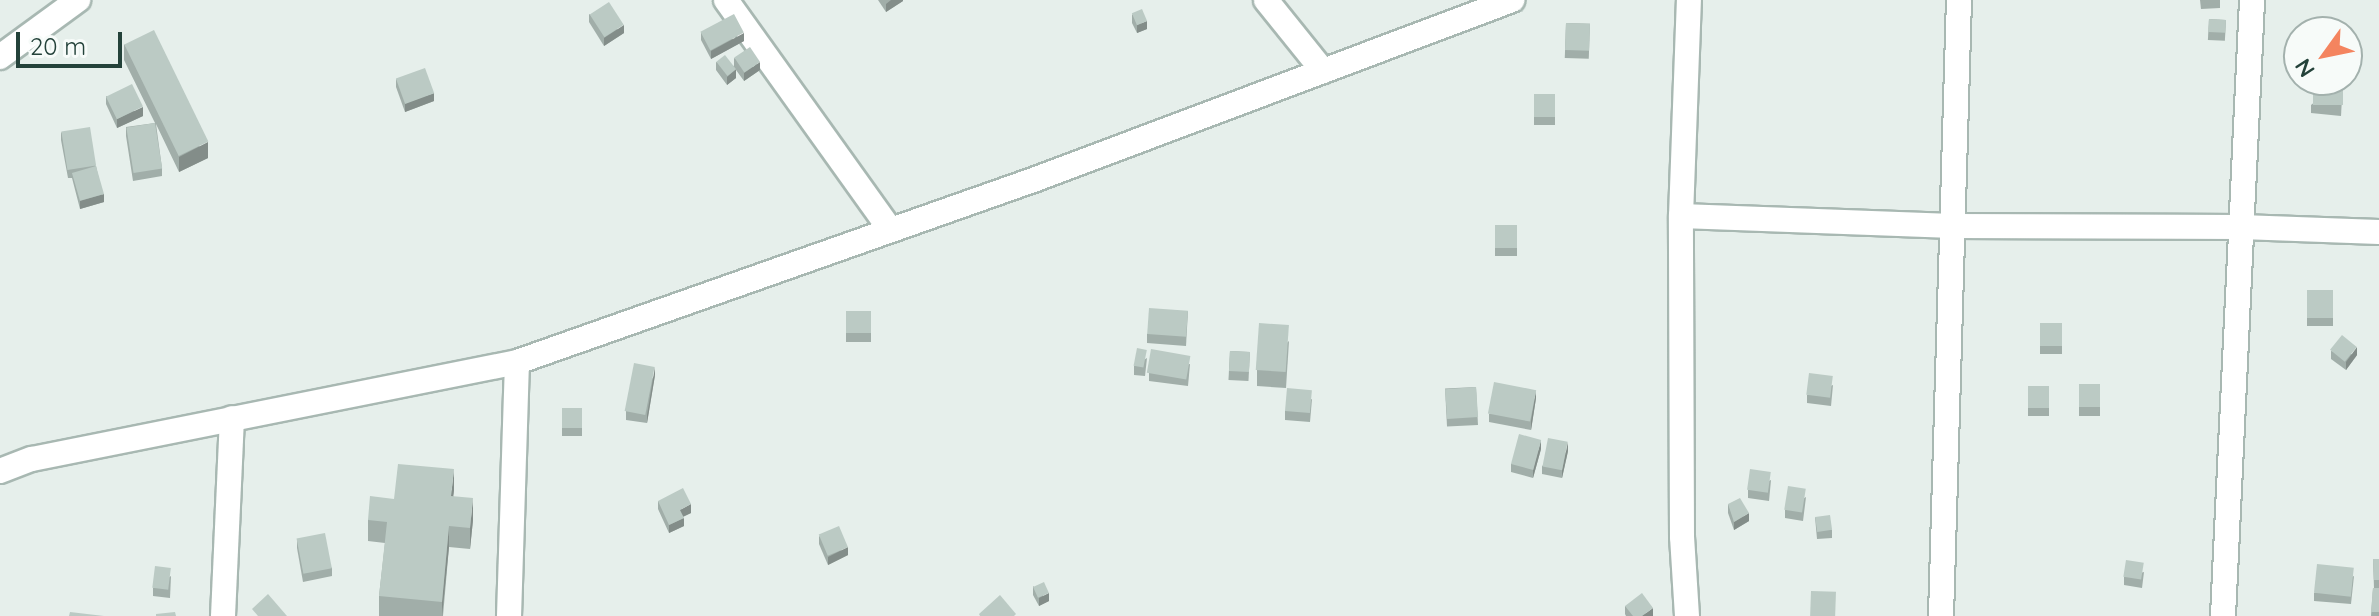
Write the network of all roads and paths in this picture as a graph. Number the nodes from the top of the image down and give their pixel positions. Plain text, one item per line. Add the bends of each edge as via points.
1 (78, 0) edge
2 (726, 0) edge
3 (1266, 0) edge
4 (1512, 0) edge
5 (1689, 0) edge
6 (1959, 0) edge
7 (2252, 0) edge
8 (0, 57) edge
9 (1323, 71) junction
10 (1681, 216) junction
11 (1953, 226) junction
12 (2241, 227) junction
13 (889, 228) junction
14 (2379, 232) edge
15 (517, 362) junction
16 (232, 418) junction
17 (0, 471) edge
18 (223, 616) edge
19 (509, 616) edge
20 (1687, 616) edge
21 (1941, 616) edge
22 (2223, 616) edge

1 - 8 street
2 - 13 street
3 - 9 street
4 - 9 street
5 - 10 street
6 - 11 street
7 - 12 street
9 - 13 street
10 - 11 street
10 - 20 street
11 - 12 street
11 - 21 street
12 - 14 street
12 - 22 street
13 - 15 street
15 - 16 street
15 - 19 street
16 - 17 street via 32,459
16 - 18 street

